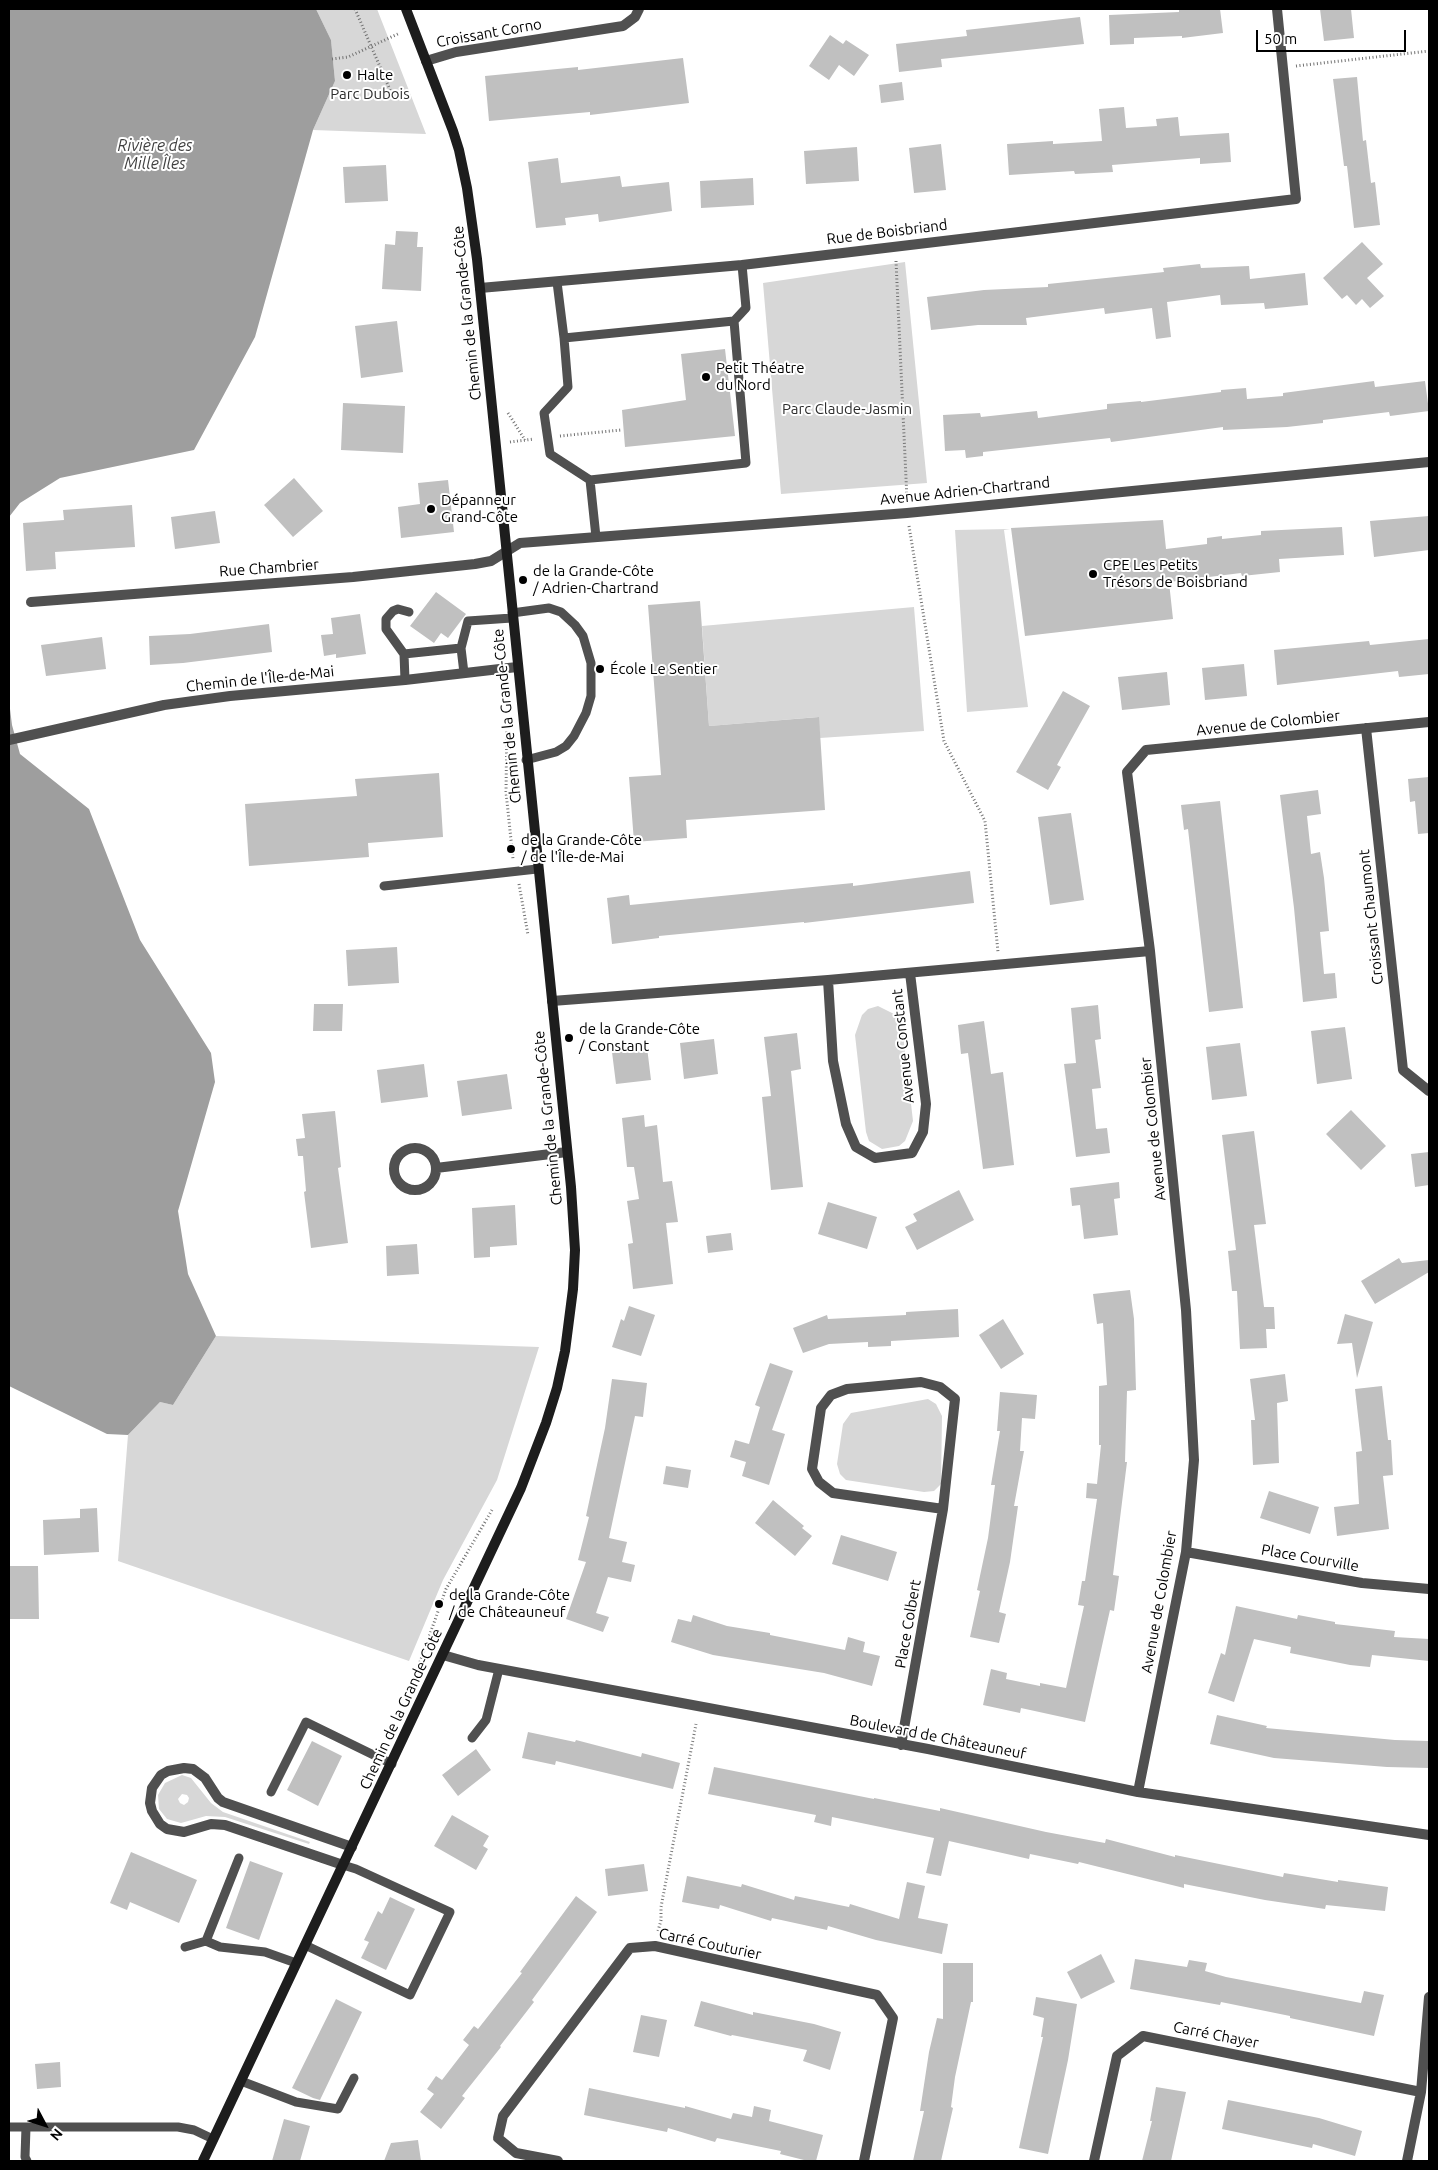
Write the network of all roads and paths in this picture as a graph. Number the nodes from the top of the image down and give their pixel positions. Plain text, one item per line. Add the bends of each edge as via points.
1 (355, 9) edge
2 (406, 9) edge
3 (639, 9) edge
4 (1277, 9) edge
5 (400, 33) dead end
6 (372, 47) junction
7 (1429, 51) edge
8 (332, 59) dead end
9 (426, 61) junction
10 (1283, 67) junction
11 (394, 99) dead end
12 (895, 245) junction
13 (742, 265) junction
14 (557, 282) junction
15 (480, 288) junction
16 (734, 321) junction
17 (564, 338) junction
18 (506, 409) dead end
19 (621, 430) dead end
20 (560, 436) dead end
21 (537, 439) dead end
22 (525, 440) junction
23 (509, 442) dead end
24 (1429, 462) edge
25 (590, 480) junction
26 (907, 513) junction
27 (596, 537) junction
28 (505, 552) junction
29 (31, 602) dead end
30 (409, 612) dead end
31 (512, 615) junction
32 (461, 648) junction
33 (404, 654) junction
34 (517, 667) junction
35 (464, 672) junction
36 (406, 680) junction
37 (506, 714) dead end
38 (1429, 722) edge
39 (1366, 728) junction
40 (9, 740) edge
41 (526, 760) junction
42 (515, 865) dead end
43 (537, 870) junction
44 (384, 886) dead end
45 (1150, 951) junction
46 (1000, 965) junction
47 (910, 973) junction
48 (828, 980) junction
49 (552, 1002) junction
50 (1429, 1091) edge
51 (567, 1152) junction
52 (436, 1168) junction
53 (495, 1506) dead end
54 (943, 1509) junction
55 (1186, 1552) junction
56 (1429, 1589) edge
57 (443, 1655) junction
58 (418, 1669) dead end
59 (498, 1669) junction
60 (696, 1724) dead end
61 (472, 1738) dead end
62 (901, 1745) junction
63 (392, 1764) junction
64 (271, 1792) dead end
65 (1138, 1792) junction
66 (1429, 1835) edge
67 (352, 1847) junction
68 (239, 1858) dead end
69 (343, 1865) junction
70 (658, 1931) dead end
71 (206, 1941) junction
72 (305, 1945) junction
73 (185, 1946) dead end
74 (296, 1963) junction
75 (1429, 1997) edge
76 (354, 2078) dead end
77 (241, 2081) junction
78 (1422, 2092) junction
79 (9, 2127) edge
80 (26, 2127) junction
81 (213, 2139) junction
82 (27, 2161) edge
83 (203, 2161) edge
84 (558, 2161) edge
85 (864, 2161) edge
86 (1094, 2161) edge
87 (1407, 2161) edge

1 - 6 path
2 - 9 main road, Chemin de la Grande-Côte
3 - 9 street, Croissant Corno via 623,26 456,52
4 - 10 street
5 - 6 path
6 - 8 path via 348,57
6 - 11 path
7 - 10 path
9 - 15 main road, Chemin de la Grande-Côte via 453,131 463,168
10 - 12 street, Rue de Boisbriand via 1296,199
12 - 13 street, Rue de Boisbriand
12 - 26 path
13 - 14 street, Rue de Boisbriand
13 - 16 lane via 746,308
14 - 15 street, Rue de Boisbriand
14 - 17 lane
15 - 28 main road, Chemin de la Grande-Côte
16 - 17 lane
16 - 25 lane via 746,463
17 - 25 lane via 568,387 544,414 550,454
18 - 22 path
19 - 20 path
21 - 22 path
22 - 23 path
24 - 26 street, Avenue Adrien-Chartrand
25 - 27 lane
26 - 27 street, Avenue Adrien-Chartrand
26 - 46 path via 944,741 985,821
27 - 28 street, Avenue Adrien-Chartrand via 520,543
28 - 29 street, Rue Chambrier via 491,561 391,573
28 - 31 main road, Chemin de la Grande-Côte
30 - 33 lane via 398,609 386,619 386,629
31 - 32 lane via 468,621
31 - 34 main road, Chemin de la Grande-Côte
31 - 41 lane via 549,608 561,612 583,636 593,678 586,713 566,746
32 - 33 lane
32 - 35 lane
33 - 36 lane
34 - 35 street, Chemin de l'Île-de-Mai
34 - 41 main road, Chemin de la Grande-Côte
35 - 36 street, Chemin de l'Île-de-Mai
36 - 40 street, Chemin de l'Île-de-Mai via 164,705
37 - 42 path, Chemin de la Grande-Côte via 506,801
38 - 39 street, Avenue de Colombier
39 - 45 street, Avenue de Colombier via 1146,750 1127,772
39 - 50 street, Croissant Chaumont via 1403,1070
41 - 43 main road, Chemin de la Grande-Côte
43 - 44 lane
43 - 49 main road, Chemin de la Grande-Côte
45 - 46 street, Avenue Constant
45 - 55 street, Avenue de Colombier via 1186,1310 1194,1460
46 - 47 street, Avenue Constant
47 - 48 street, Avenue Constant
47 - 48 street, Avenue Constant via 926,1104 923,1132 912,1153 875,1158 856,1147 846,1124 833,1061
48 - 49 street, Avenue Constant
49 - 51 main road, Chemin de la Grande-Côte
51 - 52 street
51 - 57 main road, Chemin de la Grande-Côte via 575,1262 562,1369 532,1463
52 - 52 street via 430,1154 412,1148 398,1156 393,1174 404,1189 420,1190 432,1182
53 - 58 path, Chemin de la Grande-Côte via 446,1589
54 - 54 street, Place Colbert via 955,1399 940,1387 921,1382 847,1389 831,1395 821,1408 819,1417 812,1469 819,1482 833,1493
54 - 62 street, Place Colbert
55 - 56 street, Place Courville via 1362,1583
55 - 65 street, Avenue de Colombier
57 - 59 street, Boulevard de Châteauneuf
57 - 63 main road, Chemin de la Grande-Côte
59 - 61 lane via 486,1720
59 - 62 street, Boulevard de Châteauneuf
60 - 70 path
62 - 65 street, Boulevard de Châteauneuf
63 - 64 lane via 306,1722
63 - 67 main road, Chemin de la Grande-Côte
65 - 66 street, Boulevard de Châteauneuf
67 - 69 main road, Chemin de la Grande-Côte
67 - 69 street via 222,1802 205,1778 193,1769 168,1771 152,1788 152,1811 167,1829 184,1832 211,1824 225,1825
68 - 71 lane
69 - 72 main road, Chemin de la Grande-Côte
69 - 72 lane via 450,1912 410,1995
71 - 73 lane
71 - 74 lane via 220,1947 265,1952
72 - 74 main road, Chemin de la Grande-Côte
74 - 77 main road, Chemin de la Grande-Côte
75 - 78 street
76 - 77 lane via 338,2109 296,2102
77 - 81 main road, Chemin de la Grande-Côte
78 - 86 street, Carré Chayer via 1143,2036 1117,2056
78 - 87 street
79 - 80 lane
80 - 81 lane via 178,2127
80 - 82 lane
81 - 83 main road, Chemin de la Grande-Côte
84 - 85 street, Carré Couturier via 516,2153 498,2138 503,2116 630,1948 655,1946 876,1995 893,2018

